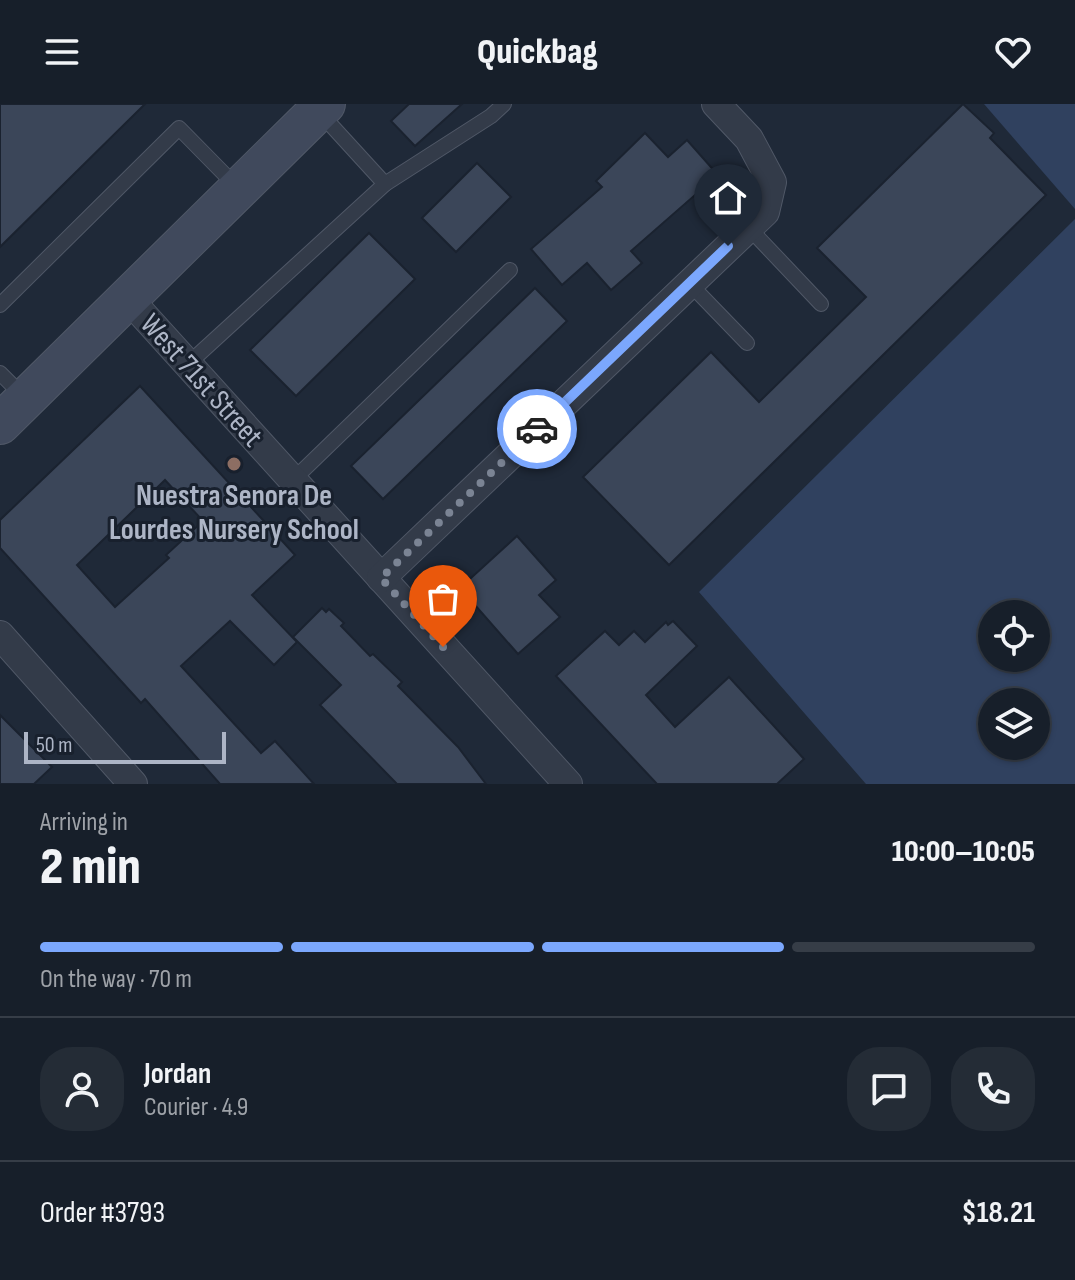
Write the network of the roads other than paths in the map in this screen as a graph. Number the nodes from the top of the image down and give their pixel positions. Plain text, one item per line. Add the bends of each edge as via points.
1 (716, 104) edge
2 (502, 105) edge
3 (322, 107) edge
4 (385, 184) junction
5 (238, 188) junction
6 (748, 227) junction
7 (510, 270) dead end
8 (689, 283) junction
9 (127, 297) junction
10 (821, 304) dead end
11 (0, 305) edge
12 (747, 343) dead end
13 (188, 364) junction
14 (8, 399) edge
15 (293, 480) junction
16 (381, 578) junction
17 (0, 635) edge
18 (133, 784) edge
19 (568, 784) edge

1 - 6 street via 749,139 772,182 765,212
2 - 4 lane
3 - 4 lane
3 - 5 main road
4 - 13 lane
5 - 9 main road
5 - 11 lane via 179,128
6 - 8 street
6 - 10 lane
7 - 15 lane
8 - 12 lane
8 - 16 street
9 - 13 street, West 71st Street
9 - 14 main road
13 - 15 street, West 71st Street
15 - 16 street, West 71st Street
16 - 19 street, West 71st Street
17 - 18 street

